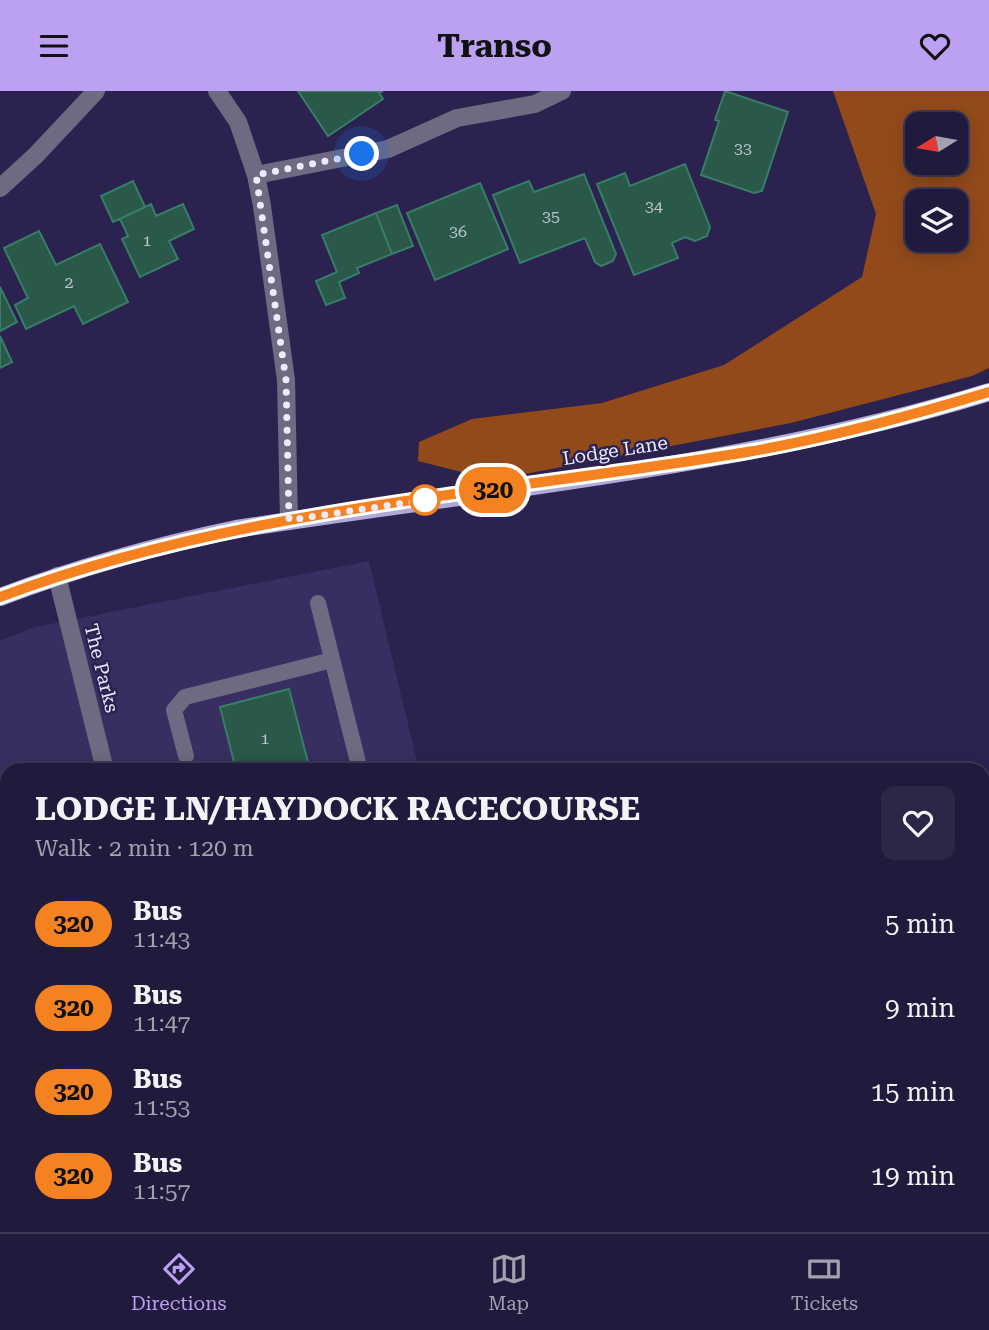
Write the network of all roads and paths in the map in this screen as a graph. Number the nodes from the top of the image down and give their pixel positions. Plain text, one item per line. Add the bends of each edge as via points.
1 (96, 91) edge
2 (218, 91) edge
3 (562, 91) edge
4 (256, 175) junction
5 (0, 188) edge
6 (989, 392) edge
7 (289, 520) junction
8 (57, 576) junction
9 (0, 597) edge
10 (318, 603) dead end
11 (332, 660) junction
12 (186, 756) dead end
13 (103, 763) edge
14 (358, 763) edge

1 - 5 street
2 - 4 street via 238,122
3 - 4 street via 535,104 457,118 388,149
4 - 7 street via 286,380
6 - 7 main road, Lodge Lane via 901,419 750,451
7 - 8 main road, Lodge Lane via 170,543
8 - 9 main road, Lodge Lane
8 - 13 street, The Parks
10 - 11 lane
11 - 12 lane via 185,697 174,710
11 - 14 lane

